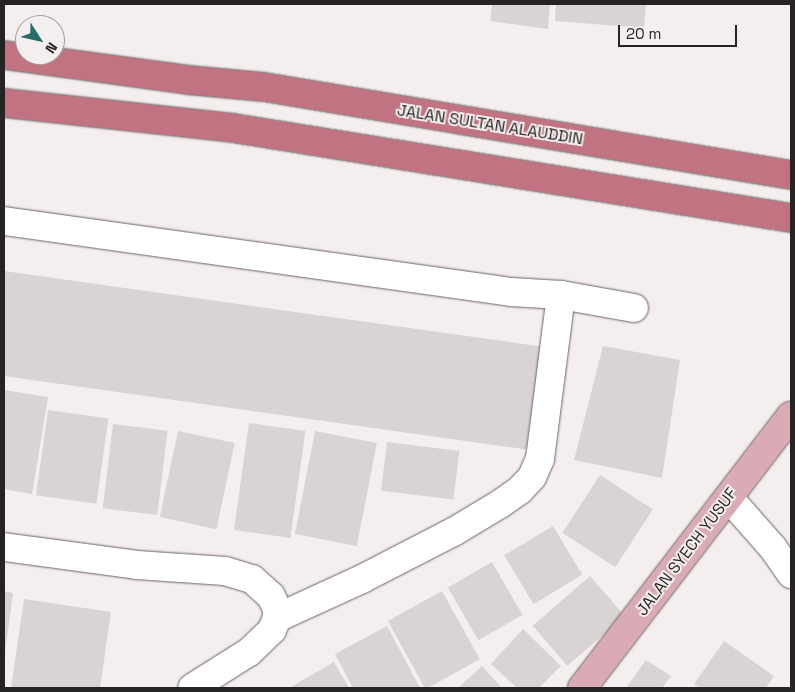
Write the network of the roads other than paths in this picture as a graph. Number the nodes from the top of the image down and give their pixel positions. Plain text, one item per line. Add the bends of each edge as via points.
1 (4, 55) edge
2 (4, 103) edge
3 (791, 176) edge
4 (791, 218) edge
5 (4, 221) edge
6 (561, 295) junction
7 (634, 308) dead end
8 (791, 416) edge
9 (729, 498) junction
10 (4, 547) edge
11 (791, 574) edge
12 (277, 618) junction
13 (192, 688) edge
14 (582, 688) edge

1 - 3 highway, JALAN SULTAN ALAUDDIN via 264,87
2 - 4 highway via 192,122
5 - 6 street via 502,290
6 - 7 street
6 - 12 street via 540,459 532,477 520,490 455,531
8 - 9 main road, JALAN SYECH YUSUF
9 - 11 street
9 - 14 main road, JALAN SYECH YUSUF
10 - 12 street via 244,575 271,596
12 - 13 street via 272,630 258,646

